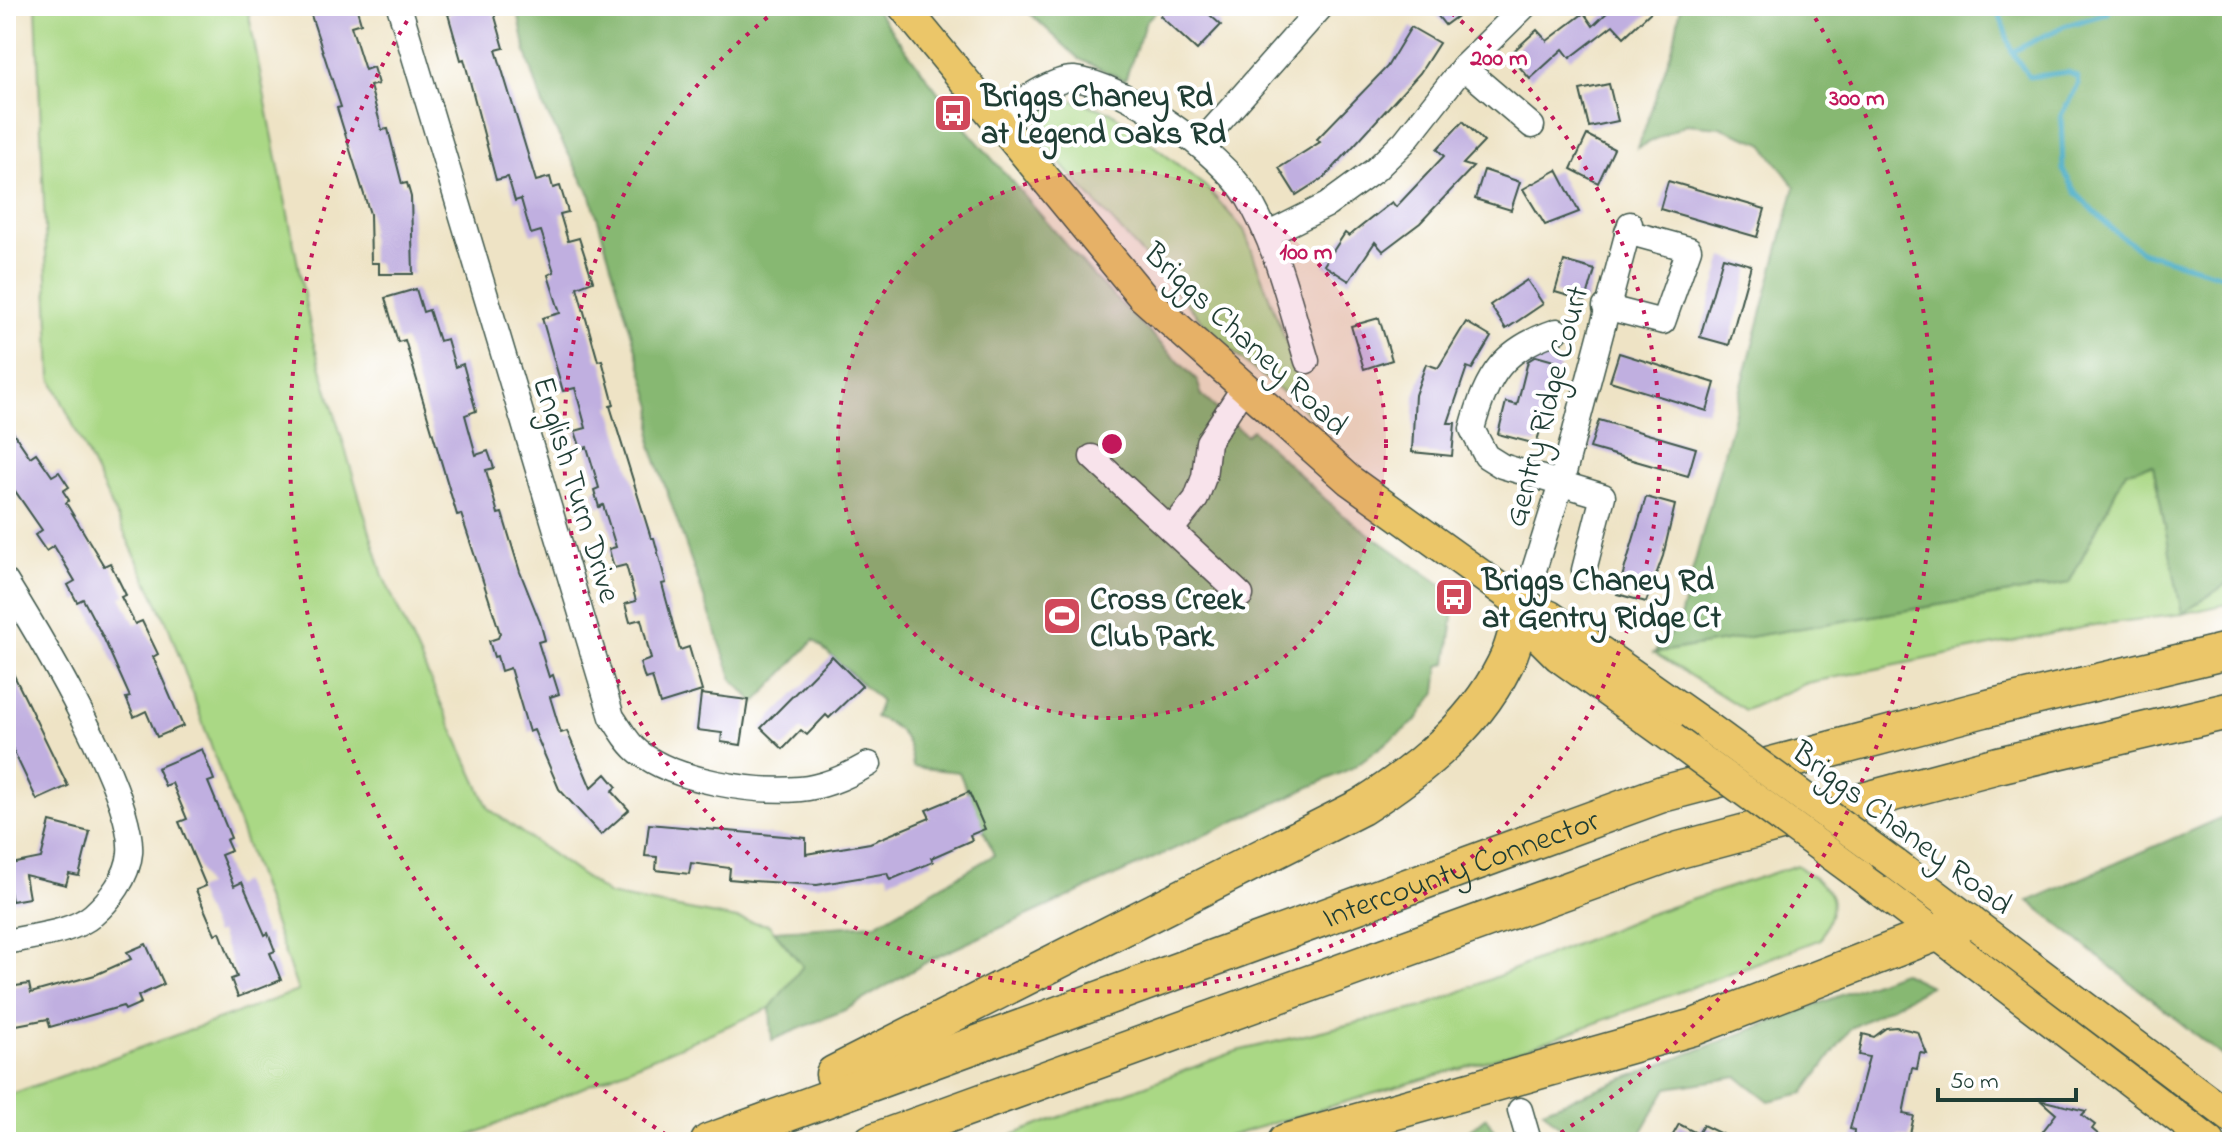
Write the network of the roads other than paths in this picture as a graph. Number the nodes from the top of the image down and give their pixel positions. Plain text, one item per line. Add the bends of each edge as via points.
1 (399, 6) edge
2 (903, 6) edge
3 (1322, 6) edge
4 (1525, 6) edge
5 (1463, 67) junction
6 (994, 121) junction
7 (1532, 126) dead end
8 (1199, 145) junction
9 (1267, 235) junction
10 (1605, 307) junction
11 (1557, 331) dead end
12 (1307, 361) dead end
13 (1244, 387) junction
14 (1092, 457) dead end
15 (1561, 484) junction
16 (1171, 530) junction
17 (1584, 570) dead end
18 (6, 582) edge
19 (1241, 595) dead end
20 (1523, 605) junction
21 (2232, 650) edge
22 (2232, 710) edge
23 (869, 764) dead end
24 (1951, 928) junction
25 (6, 942) edge
26 (1520, 1110) dead end
27 (2232, 1118) edge
28 (697, 1142) edge
29 (709, 1142) edge
30 (872, 1142) edge
31 (1286, 1142) edge
32 (1526, 1142) edge
33 (1546, 1142) edge
34 (2210, 1142) edge

1 - 23 street, English Turn Drive via 612,717 638,751 684,775 741,787 799,789 831,783
2 - 6 main road, Briggs Chaney Road
3 - 8 street
4 - 5 street
5 - 7 street
5 - 9 street via 1375,170 1327,205
6 - 8 street via 1031,95 1071,78 1115,91
6 - 13 main road, Briggs Chaney Road via 1142,296
8 - 9 street via 1246,193
9 - 12 street
10 - 10 street, Gentry Ridge Court via 1629,228 1689,249 1663,322
10 - 15 street, Gentry Ridge Court
11 - 15 street via 1525,342 1503,362 1472,429 1486,456 1502,466
13 - 16 street via 1208,442 1196,499
13 - 20 main road, Briggs Chaney Road via 1349,480
14 - 16 street
15 - 17 street via 1603,496
15 - 20 street, Gentry Ridge Court
16 - 19 street
18 - 25 street via 91,732 124,814 130,853 113,894 91,918
20 - 24 main road, Briggs Chaney Road, bridge via 1550,616 1895,864
20 - 24 main road, Briggs Chaney Road, bridge via 1534,632 1558,656 1859,875
20 - 28 highway via 1511,652 1489,692 1414,774 1361,807
21 - 29 highway, Intercounty Connector via 1662,794
22 - 30 highway, Intercounty Connector via 1998,765 1679,850
24 - 27 main road, Briggs Chaney Road
24 - 31 highway via 1694,1027
24 - 34 main road, Briggs Chaney Road
26 - 32 street
32 - 33 street

